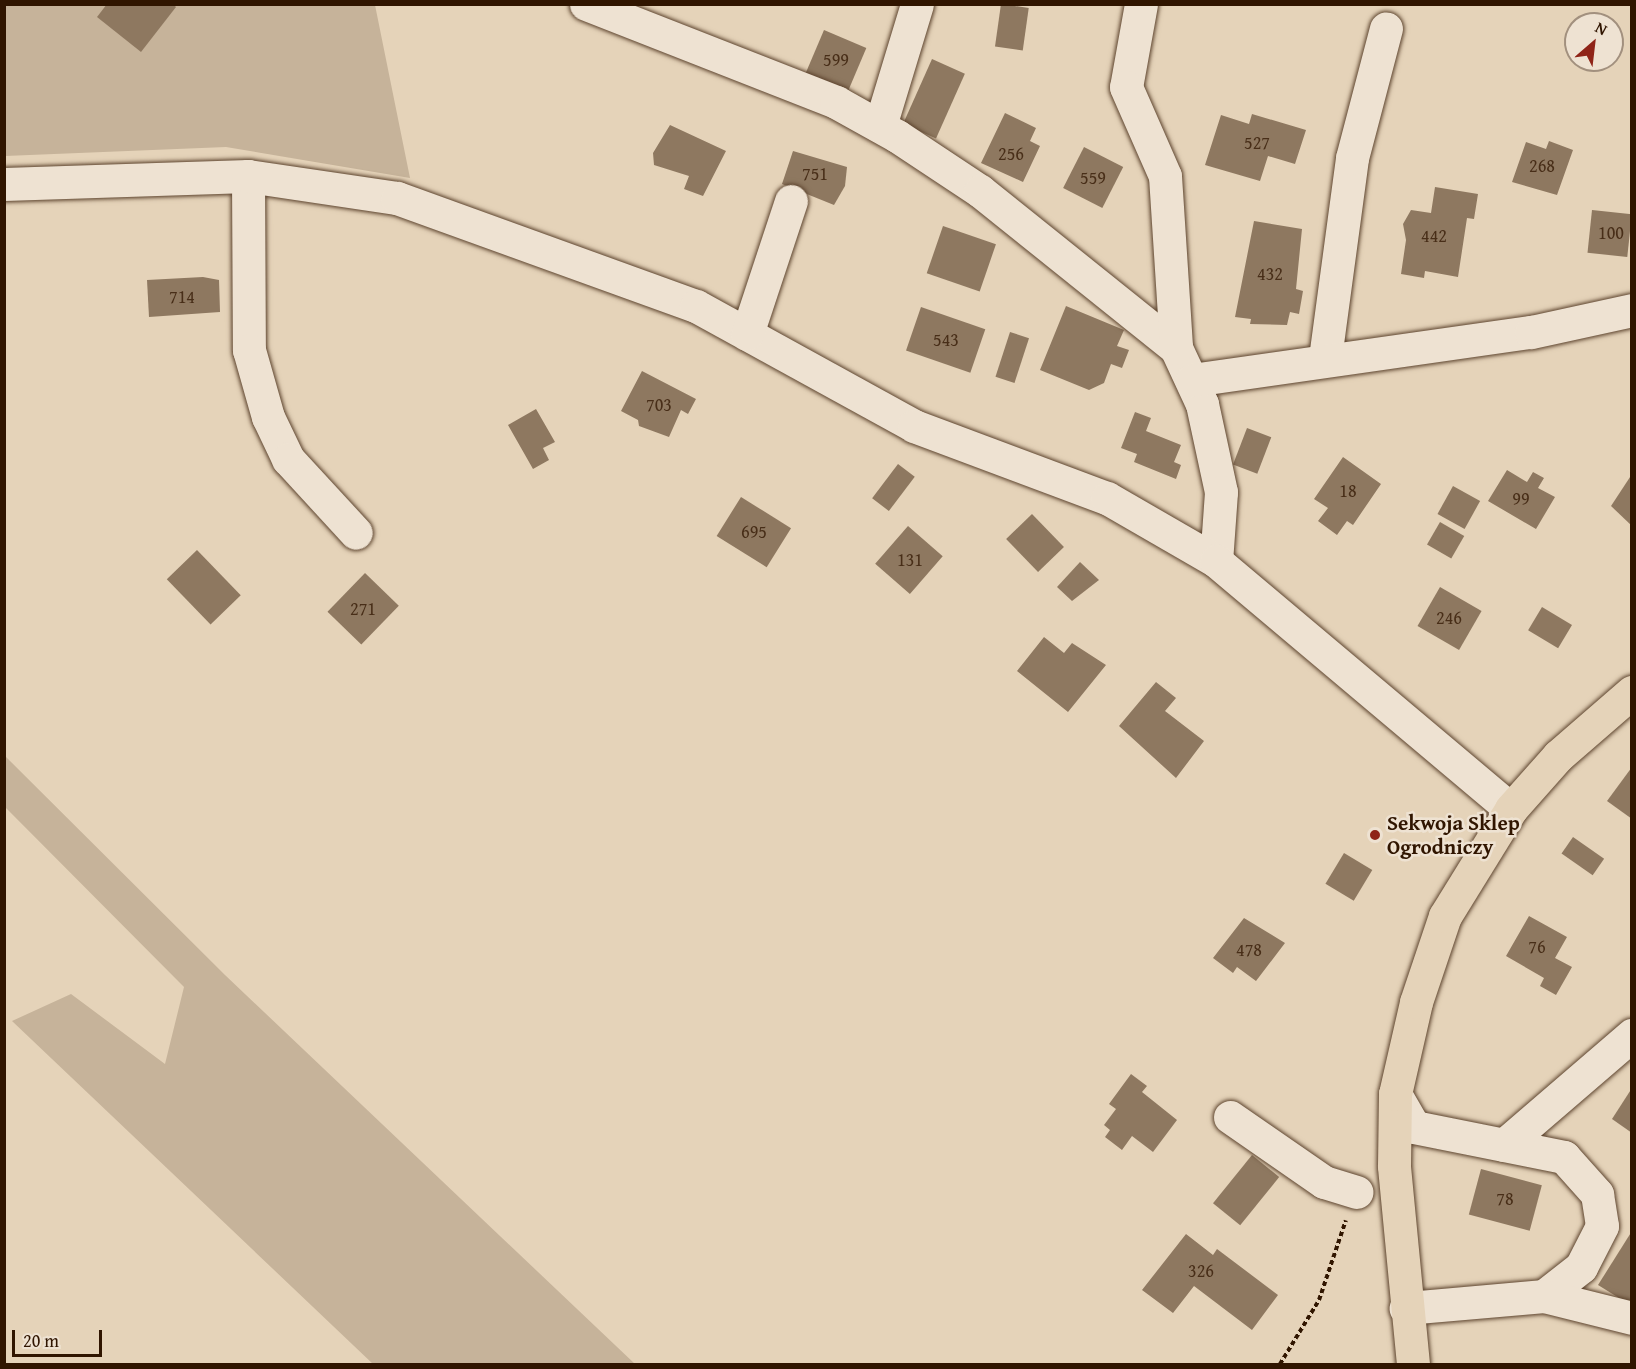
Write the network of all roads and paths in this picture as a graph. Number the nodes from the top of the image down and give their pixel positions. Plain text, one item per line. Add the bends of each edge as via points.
1 (586, 4) edge
2 (917, 4) edge
3 (1141, 4) edge
4 (1386, 28) dead end
5 (880, 126) junction
6 (248, 176) junction
7 (4, 184) edge
8 (792, 201) dead end
9 (1632, 310) edge
10 (747, 334) junction
11 (1176, 348) junction
12 (1325, 358) junction
13 (1192, 380) junction
14 (356, 533) dead end
15 (1216, 561) junction
16 (1632, 692) edge
17 (1511, 809) junction
18 (1632, 1035) edge
19 (1395, 1094) junction
20 (1230, 1117) dead end
21 (1504, 1145) junction
22 (1356, 1192) joint
23 (1544, 1296) junction
24 (1406, 1308) junction
25 (1632, 1318) edge
26 (1280, 1365) edge
27 (1413, 1365) edge

1 - 5 street via 836,102
2 - 5 street
3 - 11 street via 1126,87 1165,176
4 - 12 street via 1352,159
5 - 11 street via 980,191
6 - 7 street
6 - 10 street via 397,198 696,306
6 - 14 street via 249,350 268,417 288,459
8 - 10 street
9 - 12 street via 1531,332
10 - 15 street via 914,426 1107,498
11 - 13 street
12 - 13 street
13 - 15 street via 1202,404 1221,492
15 - 17 street
16 - 17 main road via 1582,732
17 - 19 main road via 1445,916 1416,1002
18 - 21 street
19 - 21 street via 1414,1127
19 - 24 main road via 1394,1166
20 - 22 street via 1324,1182
21 - 23 street via 1564,1157 1597,1194 1602,1226 1581,1267
22 - 26 path via 1319,1300
23 - 24 street
23 - 25 street
24 - 27 main road

